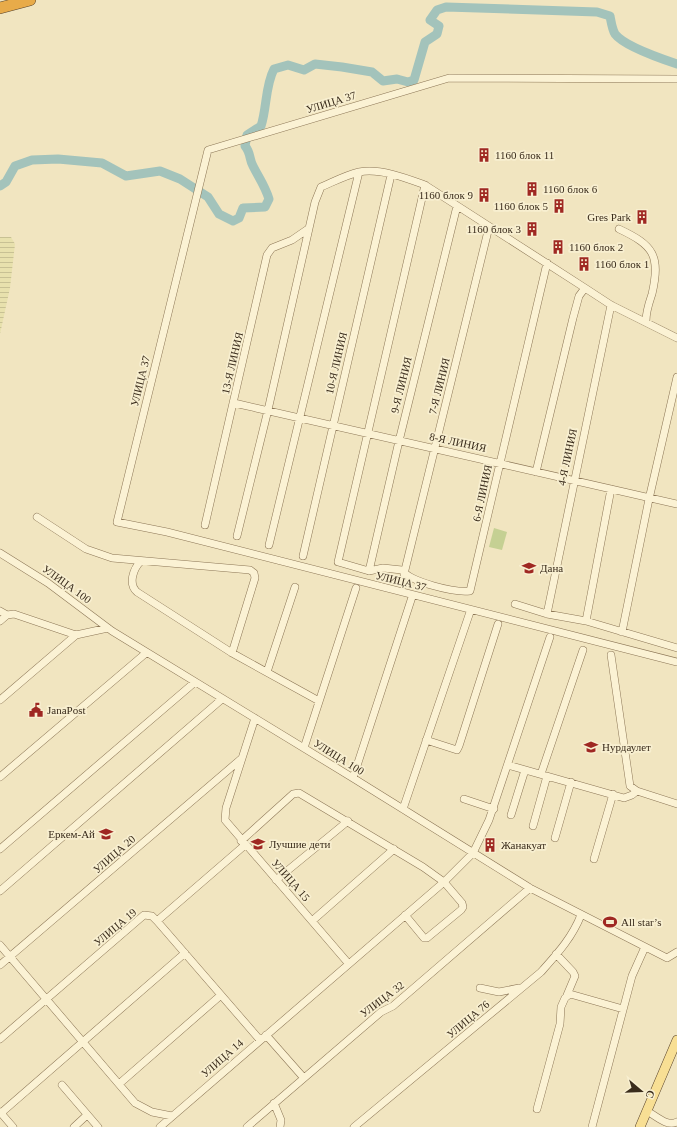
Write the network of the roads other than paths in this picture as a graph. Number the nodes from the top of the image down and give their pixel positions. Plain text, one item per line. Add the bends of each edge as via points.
1 (30, 0) edge
2 (0, 8) edge
3 (677, 79) edge
4 (359, 172) junction
5 (391, 175) junction
6 (425, 185) junction
7 (457, 206) junction
8 (489, 227) junction
9 (308, 229) junction
10 (619, 229) dead end
11 (546, 263) junction
12 (585, 288) junction
13 (611, 305) junction
14 (646, 321) junction
15 (677, 338) edge
16 (677, 377) edge
17 (234, 402) junction
18 (268, 410) junction
19 (300, 417) junction
20 (333, 424) junction
21 (369, 434) junction
22 (399, 441) junction
23 (435, 449) junction
24 (500, 462) junction
25 (536, 472) junction
26 (573, 480) junction
27 (611, 489) junction
28 (649, 498) junction
29 (677, 504) edge
30 (37, 517) dead end
31 (205, 525) dead end
32 (237, 536) dead end
33 (269, 545) dead end
34 (0, 552) edge
35 (303, 556) dead end
36 (141, 561) junction
37 (369, 570) junction
38 (404, 574) junction
39 (295, 586) dead end
40 (356, 588) dead end
41 (412, 597) dead end
42 (515, 604) dead end
43 (0, 611) edge
44 (470, 612) dead end
45 (7, 614) junction
46 (546, 614) junction
47 (0, 620) edge
48 (586, 621) junction
49 (498, 624) dead end
50 (108, 628) junction
51 (622, 632) junction
52 (76, 635) junction
53 (550, 637) dead end
54 (677, 648) edge
55 (584, 650) dead end
56 (146, 653) junction
57 (232, 653) junction
58 (611, 655) dead end
59 (677, 662) edge
60 (267, 672) junction
61 (195, 682) junction
62 (222, 698) junction
63 (0, 700) edge
64 (319, 701) junction
65 (255, 718) junction
66 (426, 740) junction
67 (304, 748) junction
68 (242, 759) junction
69 (508, 764) junction
70 (525, 770) junction
71 (544, 775) junction
72 (0, 777) edge
73 (353, 778) junction
74 (571, 782) junction
75 (637, 790) junction
76 (613, 794) junction
77 (464, 798) dead end
78 (677, 804) edge
79 (403, 809) junction
80 (494, 809) junction
81 (511, 815) dead end
82 (348, 821) junction
83 (533, 826) dead end
84 (555, 838) dead end
85 (243, 843) junction
86 (0, 849) edge
87 (394, 850) junction
88 (473, 853) junction
89 (594, 859) dead end
90 (276, 880) junction
91 (444, 882) junction
92 (530, 888) junction
93 (0, 891) edge
94 (404, 915) junction
95 (581, 915) junction
96 (157, 921) junction
97 (312, 921) junction
98 (0, 945) edge
99 (645, 946) junction
100 (677, 952) edge
101 (185, 953) junction
102 (556, 954) junction
103 (10, 957) junction
104 (348, 963) junction
105 (0, 965) edge
106 (526, 985) junction
107 (480, 988) dead end
108 (222, 995) junction
109 (567, 995) junction
110 (47, 999) junction
111 (623, 1009) junction
112 (263, 1038) junction
113 (0, 1039) edge
114 (677, 1040) edge
115 (82, 1042) junction
116 (304, 1077) junction
117 (119, 1084) junction
118 (62, 1085) dead end
119 (274, 1103) junction
120 (537, 1108) dead end
121 (647, 1111) junction
122 (0, 1112) edge
123 (88, 1115) junction
124 (172, 1116) junction
125 (677, 1122) edge
126 (667, 1125) edge
127 (13, 1127) edge
128 (74, 1127) edge
129 (98, 1127) edge
130 (160, 1127) edge
131 (247, 1127) edge
132 (280, 1127) edge
133 (354, 1127) edge
134 (592, 1127) edge
135 (640, 1127) edge

1 - 2 highway
3 - 59 street, УЛИЦА 37 via 449,78 208,150 117,522 175,534
4 - 5 street via 376,171
4 - 9 street via 321,187
4 - 19 street
5 - 6 street
5 - 20 street, 10-Я ЛИНИЯ
6 - 7 street
6 - 21 street
7 - 8 street
7 - 22 street, 9-Я ЛИНИЯ
8 - 11 street
8 - 23 street, 7-Я ЛИНИЯ
9 - 17 street, 13-Я ЛИНИЯ via 269,251
9 - 18 street
10 - 14 street via 639,239 656,261
11 - 12 street
11 - 24 street, 6-Я ЛИНИЯ
12 - 13 street
12 - 25 street via 579,296 573,318
13 - 14 street
13 - 26 street, 4-Я ЛИНИЯ
14 - 15 street
16 - 28 street
17 - 18 street, 8-Я ЛИНИЯ
17 - 31 street, 13-Я ЛИНИЯ
18 - 19 street, 8-Я ЛИНИЯ
18 - 32 street
19 - 20 street, 8-Я ЛИНИЯ
19 - 33 street
20 - 21 street, 8-Я ЛИНИЯ
20 - 35 street, 10-Я ЛИНИЯ
21 - 22 street, 8-Я ЛИНИЯ
21 - 37 street, 6-Я ЛИНИЯ via 338,562
22 - 23 street, 8-Я ЛИНИЯ
22 - 37 street, 9-Я ЛИНИЯ
23 - 24 street, 8-Я ЛИНИЯ
23 - 38 street, 7-Я ЛИНИЯ
24 - 25 street, 8-Я ЛИНИЯ
24 - 38 street, 6-Я ЛИНИЯ via 470,591 461,592 436,586
25 - 26 street, 8-Я ЛИНИЯ
26 - 27 street, 8-Я ЛИНИЯ
26 - 46 street, 4-Я ЛИНИЯ
27 - 28 street, 8-Я ЛИНИЯ
27 - 48 street
28 - 29 street, 8-Я ЛИНИЯ
28 - 51 street
30 - 36 street via 86,550 112,558
34 - 50 street, УЛИЦА 100 via 48,583
36 - 57 street via 132,580 133,589
36 - 57 street via 250,570 254,573 255,578
37 - 38 street, 6-Я ЛИНИЯ via 393,568 402,570
39 - 60 street
40 - 64 street
41 - 73 street
42 - 46 street
43 - 45 street
44 - 66 street
45 - 47 street
45 - 52 street via 14,614
46 - 48 street
48 - 51 street
49 - 66 street via 457,750
50 - 52 street
50 - 56 street, УЛИЦА 100
51 - 54 street
52 - 63 street
53 - 69 street, УЛИЦА 14
55 - 71 street
56 - 61 street, УЛИЦА 100
56 - 72 street
57 - 60 street
58 - 75 street via 628,784
60 - 64 street
61 - 62 street, УЛИЦА 100
61 - 86 street
62 - 65 street, УЛИЦА 100
62 - 93 street
64 - 67 street
65 - 67 street, УЛИЦА 100
65 - 68 street, УЛИЦА 15
66 - 79 street
67 - 73 street, УЛИЦА 100
68 - 85 street, УЛИЦА 15 via 224,815 228,826
68 - 103 street, УЛИЦА 20
69 - 70 street
69 - 80 street, УЛИЦА 14
70 - 71 street
70 - 81 street
71 - 74 street
71 - 83 street
73 - 79 street, УЛИЦА 100
74 - 76 street
74 - 84 street
75 - 76 street via 627,798
75 - 78 street
76 - 89 street
77 - 80 street
79 - 88 street, УЛИЦА 100
80 - 88 street, УЛИЦА 14
82 - 85 street via 297,792
82 - 87 street
82 - 90 street
85 - 90 street, УЛИЦА 15
85 - 96 street
87 - 91 street
87 - 97 street
88 - 91 street, УЛИЦА 14
88 - 92 street, УЛИЦА 100
90 - 97 street, УЛИЦА 15
91 - 94 street, УЛИЦА 14
91 - 94 street via 462,903 461,910 427,938 424,938
92 - 95 street, УЛИЦА 100
92 - 116 street, УЛИЦА 32 via 397,1002 381,1012
94 - 104 street, УЛИЦА 14
95 - 99 street, УЛИЦА 100
95 - 102 street, УЛИЦА 76 via 575,930
96 - 101 street
96 - 110 street, УЛИЦА 19 via 152,916 144,915
97 - 104 street, УЛИЦА 15
98 - 103 street
99 - 100 street, УЛИЦА 100 via 667,958
99 - 111 street
101 - 108 street
101 - 115 street
102 - 106 street, УЛИЦА 76
102 - 109 street via 575,976
103 - 105 street, УЛИЦА 20
103 - 110 street
104 - 112 street, УЛИЦА 14
106 - 107 street via 499,992
106 - 133 street, УЛИЦА 76
108 - 112 street
108 - 117 street
109 - 111 street
109 - 120 street via 561,1007 560,1024
110 - 113 street, УЛИЦА 19
110 - 115 street
111 - 134 street
112 - 116 street
112 - 124 street, УЛИЦА 14
114 - 121 main road
115 - 117 street
115 - 122 street
116 - 119 street, УЛИЦА 32
117 - 124 street via 135,1103 152,1112
118 - 123 street
119 - 131 street, УЛИЦА 32
119 - 132 street via 281,1120
121 - 126 street
121 - 135 main road
122 - 127 street
123 - 128 street
123 - 129 street
124 - 130 street, УЛИЦА 14
125 - 126 street

